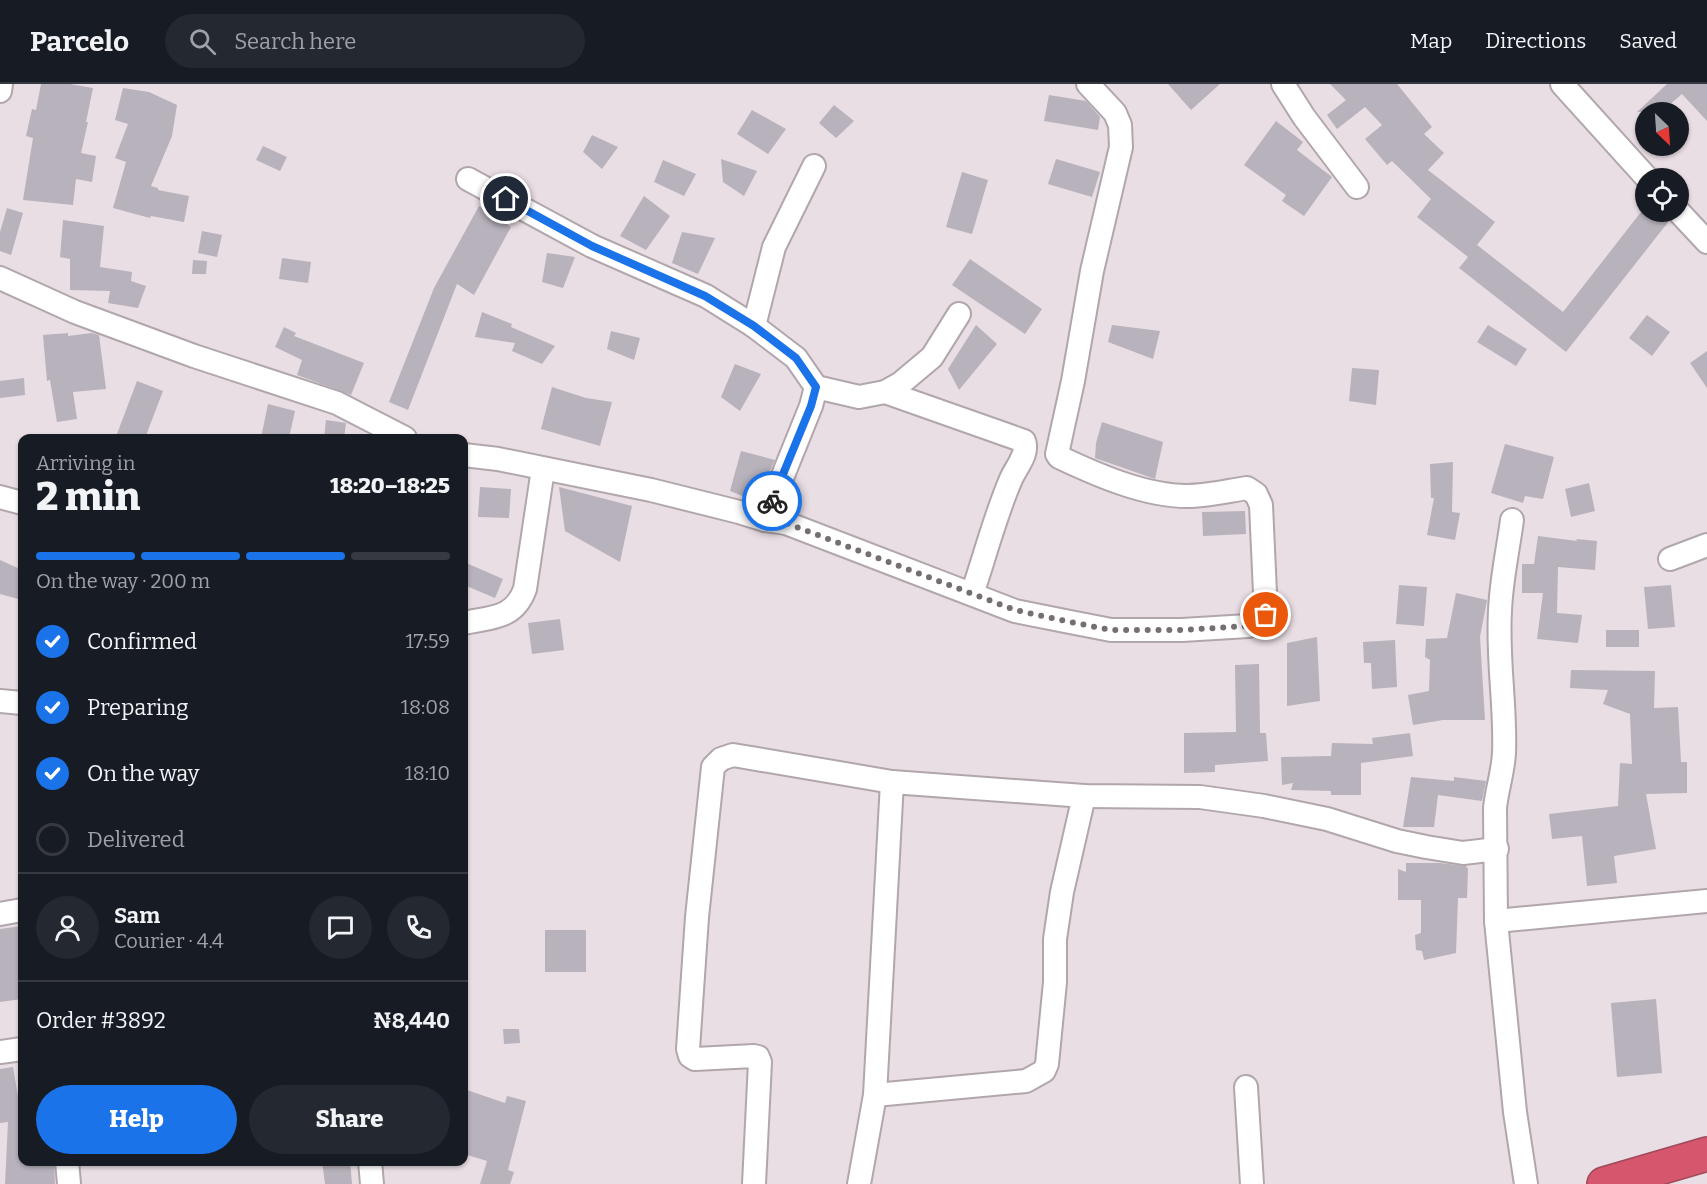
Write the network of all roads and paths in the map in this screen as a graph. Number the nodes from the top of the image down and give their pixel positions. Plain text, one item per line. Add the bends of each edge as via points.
1 (2, 84) edge
2 (1088, 84) edge
3 (1283, 84) edge
4 (1562, 84) edge
5 (0, 91) edge
6 (814, 166) dead end
7 (1638, 168) edge
8 (468, 179) dead end
9 (1357, 188) dead end
10 (1688, 222) edge
11 (1707, 242) edge
12 (0, 279) edge
13 (959, 314) dead end
14 (754, 326) junction
15 (816, 387) junction
16 (885, 392) junction
17 (397, 434) edge
18 (468, 455) edge
19 (543, 469) junction
20 (0, 497) edge
21 (18, 502) edge
22 (765, 520) junction
23 (1512, 520) dead end
24 (1707, 545) edge
25 (1670, 559) dead end
26 (972, 594) junction
27 (468, 622) edge
28 (0, 700) edge
29 (18, 702) edge
30 (892, 782) junction
31 (1084, 796) junction
32 (1497, 849) junction
33 (1464, 853) junction
34 (1497, 878) junction
35 (1707, 901) edge
36 (18, 911) edge
37 (0, 914) edge
38 (1497, 921) junction
39 (18, 1049) edge
40 (0, 1052) edge
41 (1246, 1087) dead end
42 (875, 1095) junction
43 (1707, 1154) edge
44 (67, 1166) edge
45 (370, 1166) edge
46 (69, 1184) edge
47 (372, 1184) edge
48 (754, 1184) edge
49 (859, 1184) edge
50 (1252, 1184) edge
51 (1526, 1184) edge
52 (1604, 1184) edge

1 - 5 street
2 - 26 street via 1115,113 1121,147 1092,271 1057,454 1098,476 1149,490 1184,496 1247,488 1256,494 1261,505 1266,615 1248,626 1111,630 1015,610
3 - 9 street
4 - 7 street
6 - 14 street via 774,247
8 - 14 street via 592,246 705,296
10 - 11 street
12 - 17 street via 104,323 337,403
13 - 16 street via 932,357
14 - 15 street via 796,358
15 - 16 street via 859,397
15 - 22 street
16 - 26 street via 1024,441 1025,453 1011,479
18 - 19 street
19 - 22 street via 651,490
19 - 27 street via 520,601 504,615
20 - 21 street
22 - 26 street via 786,523
23 - 32 street via 1500,610 1504,757 1497,789
24 - 25 street
28 - 29 street
30 - 31 street
30 - 42 street
30 - 48 street via 733,755 713,767 688,1049 695,1059 754,1056 760,1062
31 - 33 street via 1200,797 1264,806 1327,819 1397,841
31 - 42 street via 1055,939 1055,982 1044,1071 1026,1081
32 - 33 street
32 - 34 street
33 - 34 street
34 - 38 street
35 - 38 street
36 - 37 street
38 - 51 street via 1515,1112
39 - 40 street
41 - 50 street
42 - 49 street
43 - 52 highway
44 - 46 street
45 - 47 street

